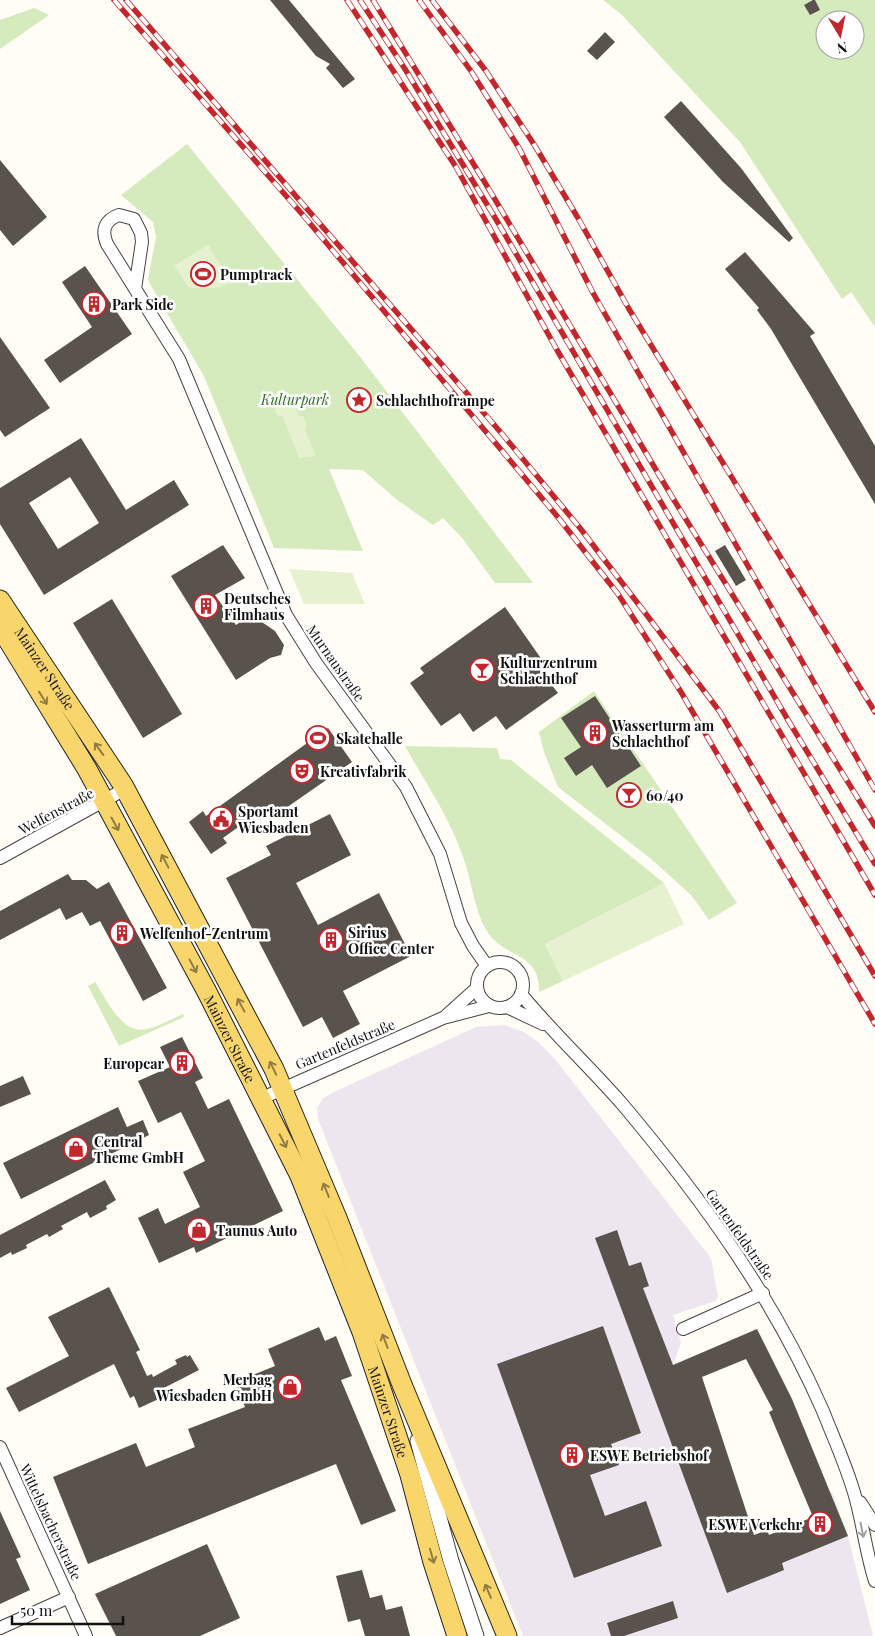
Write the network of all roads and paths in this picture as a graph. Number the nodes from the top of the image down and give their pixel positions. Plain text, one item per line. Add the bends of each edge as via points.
1 (135, 289) junction
2 (0, 600) edge
3 (0, 627) edge
4 (125, 789) junction
5 (104, 802) junction
6 (0, 858) edge
7 (487, 966) junction
8 (476, 988) junction
9 (521, 994) junction
10 (489, 1006) junction
11 (507, 1007) junction
12 (443, 1018) junction
13 (546, 1025) junction
14 (283, 1088) junction
15 (260, 1099) junction
16 (763, 1294) junction
17 (683, 1329) dead end
18 (402, 1387) junction
19 (0, 1447) edge
20 (410, 1475) junction
21 (855, 1496) junction
22 (875, 1525) edge
23 (452, 1561) junction
24 (872, 1563) edge
25 (875, 1580) edge
26 (69, 1597) junction
27 (0, 1628) edge
28 (86, 1636) edge
29 (457, 1636) edge
30 (476, 1636) edge
31 (507, 1636) edge

1 - 1 street, Murnaustraße via 104,238 106,223 119,215 134,219 142,234
1 - 7 street, Murnaustraße via 180,360 286,615 316,663 406,787 440,854 461,922
4 -> 2 main road, Mainzer Straße
3 -> 5 main road, Mainzer Straße
4 - 5 street, Welfenstraße
14 -> 4 main road, Mainzer Straße
5 - 6 street, Welfenstraße
5 -> 15 main road, Mainzer Straße via 207,992
7 - 8 street via 480,974
7 - 9 street via 505,963 517,970 522,981
8 - 10 street
8 - 12 street, Gartenfeldstraße
9 - 11 street
9 - 13 street, Gartenfeldstraße
10 - 11 street
10 - 12 street, Gartenfeldstraße
11 - 13 street, Gartenfeldstraße
12 - 14 street, Gartenfeldstraße
13 - 16 street, Gartenfeldstraße via 622,1104 663,1154 725,1235
14 - 15 street, Gartenfeldstraße
18 -> 14 main road, Mainzer Straße
15 -> 20 main road, Mainzer Straße via 292,1159 339,1271
16 - 17 street
16 - 21 street, Gartenfeldstraße via 822,1410
18 - 23 street, Mainzer Straße
31 -> 18 main road, Mainzer Straße
19 - 26 street, Wittelsbacherstraße
20 - 23 street, Mainzer Straße
20 -> 29 main road, Mainzer Straße
21 - 22 street, Gartenfeldstraße
21 -> 24 street, Gartenfeldstraße
23 - 30 street, Mainzer Straße
24 - 25 street, Gartenfeldstraße
26 - 27 street
26 - 28 street, Wittelsbacherstraße

